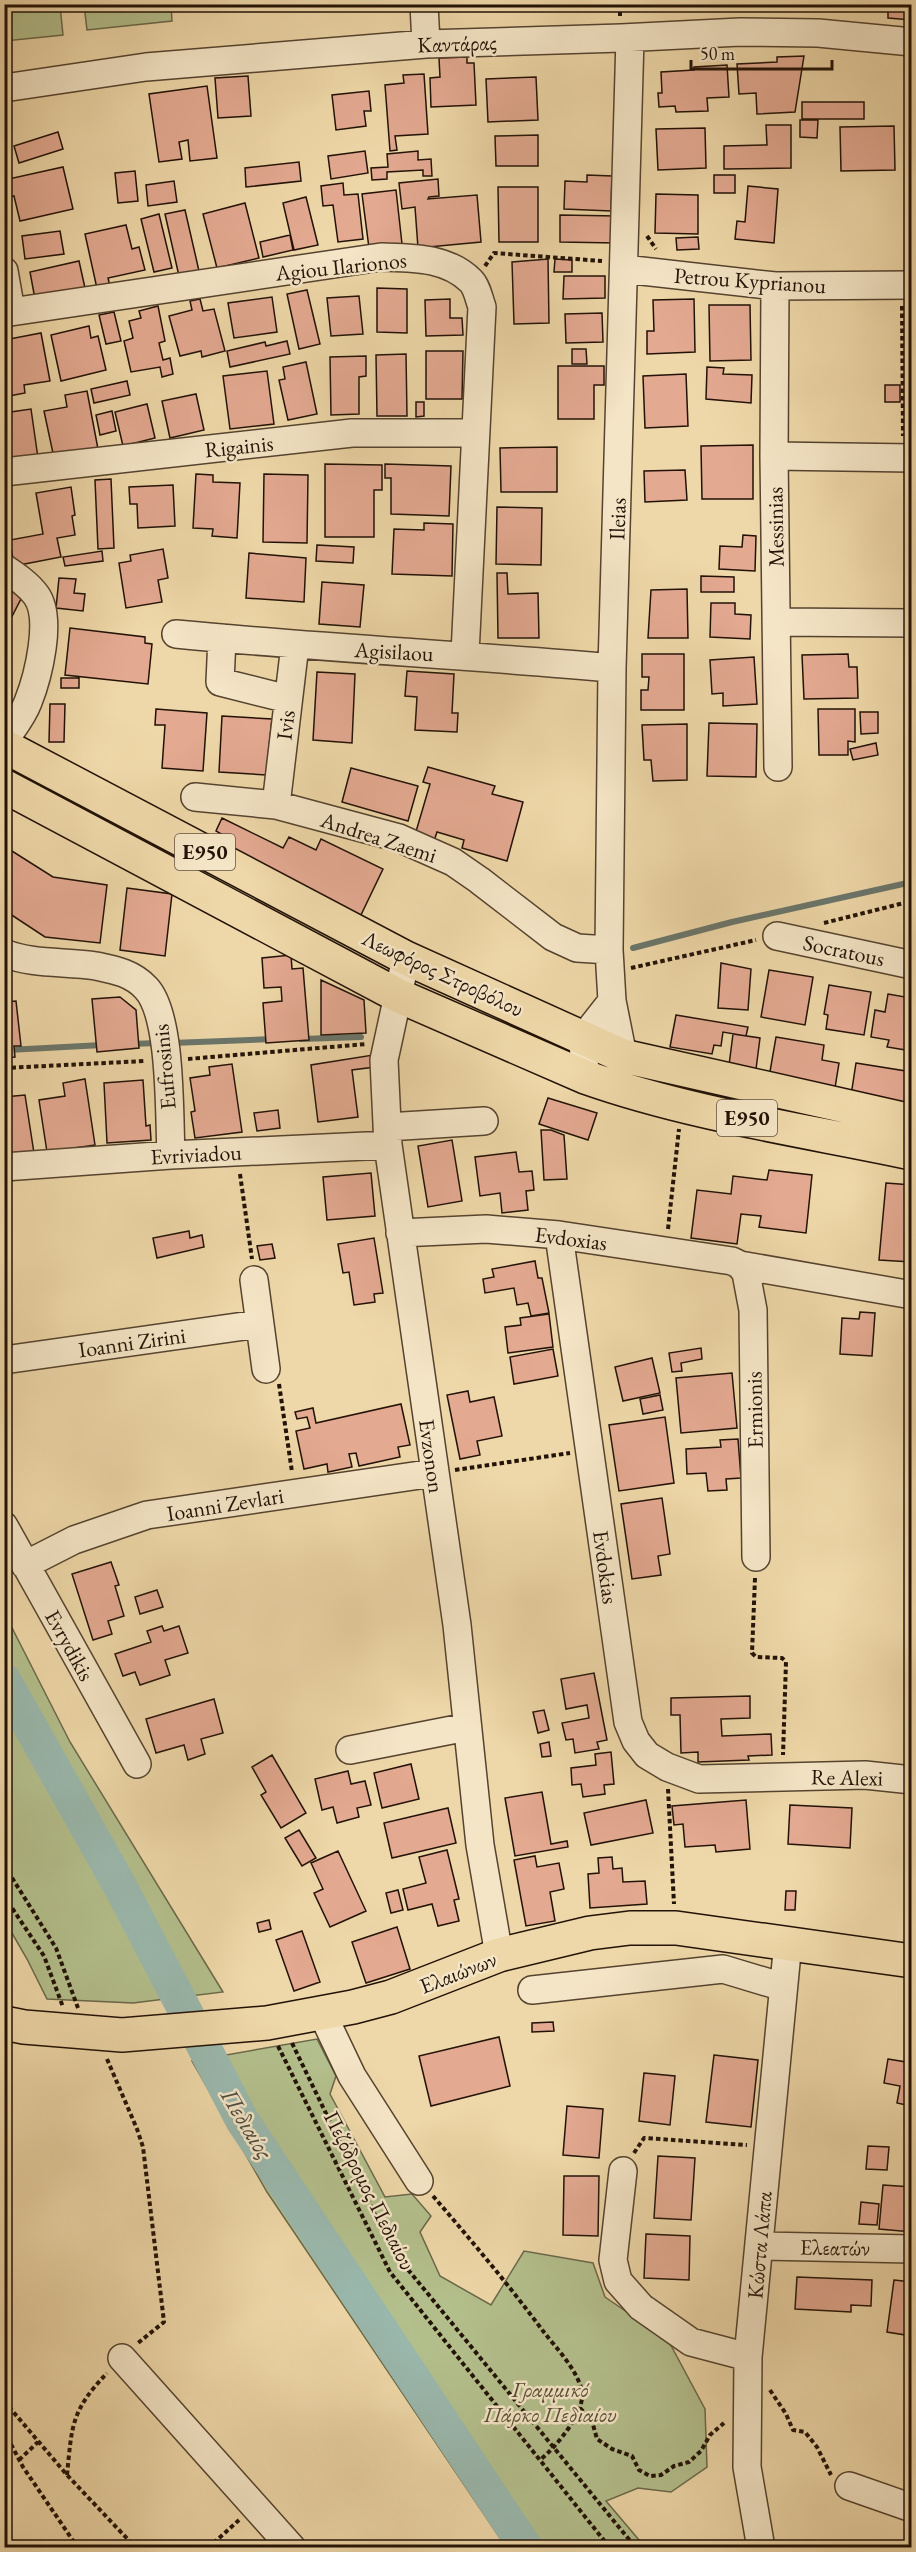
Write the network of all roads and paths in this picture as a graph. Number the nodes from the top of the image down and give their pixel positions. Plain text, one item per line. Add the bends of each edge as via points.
1 (424, 4) edge
2 (630, 38) junction
3 (912, 42) edge
4 (426, 44) junction
5 (4, 88) edge
6 (624, 266) junction
7 (4, 271) edge
8 (472, 282) junction
9 (907, 285) edge
10 (775, 286) junction
11 (8, 312) edge
12 (475, 433) junction
13 (774, 456) junction
14 (907, 458) edge
15 (4, 472) edge
16 (4, 568) edge
17 (776, 622) junction
18 (912, 623) edge
19 (176, 634) dead end
20 (222, 638) junction
21 (295, 645) junction
22 (465, 654) junction
23 (612, 668) junction
24 (288, 699) junction
25 (4, 741) edge
26 (4, 746) edge
27 (778, 767) dead end
28 (4, 786) edge
29 (195, 797) dead end
30 (276, 805) junction
31 (777, 936) dead end
32 (609, 950) junction
33 (4, 953) edge
34 (406, 958) junction
35 (912, 965) edge
36 (397, 995) junction
37 (612, 1000) junction
38 (583, 1038) junction
39 (387, 1042) junction
40 (623, 1056) junction
41 (165, 1060) junction
42 (4, 1068) edge
43 (585, 1077) junction
44 (681, 1105) junction
45 (484, 1121) dead end
46 (912, 1121) edge
47 (387, 1136) junction
48 (237, 1152) junction
49 (912, 1152) edge
50 (171, 1155) junction
51 (4, 1167) edge
52 (400, 1233) junction
53 (559, 1234) junction
54 (665, 1250) junction
55 (740, 1264) junction
56 (254, 1280) joint
57 (912, 1295) edge
58 (259, 1324) junction
59 (4, 1360) edge
60 (266, 1369) joint
61 (591, 1450) junction
62 (434, 1473) junction
63 (295, 1493) junction
64 (4, 1526) edge
65 (756, 1557) joint
66 (25, 1564) junction
67 (467, 1727) junction
68 (350, 1750) dead end
69 (137, 1764) dead end
70 (667, 1767) junction
71 (782, 1776) junction
72 (912, 1780) edge
73 (4, 1865) edge
74 (4, 1896) edge
75 (676, 1928) junction
76 (788, 1942) junction
77 (499, 1955) junction
78 (912, 1961) edge
79 (783, 1987) junction
80 (532, 1990) dead end
81 (64, 2010) dead end
82 (79, 2010) dead end
83 (322, 2013) junction
84 (4, 2023) edge
85 (275, 2033) junction
86 (104, 2042) junction
87 (768, 2147) junction
88 (623, 2171) joint
89 (419, 2181) joint
90 (759, 2246) junction
91 (912, 2249) edge
92 (748, 2357) junction
93 (122, 2358) junction
94 (770, 2388) dead end
95 (4, 2401) edge
96 (580, 2408) junction
97 (724, 2416) dead end
98 (4, 2431) edge
99 (38, 2442) junction
100 (554, 2449) junction
101 (19, 2460) junction
102 (540, 2460) junction
103 (67, 2475) junction
104 (849, 2486) joint
105 (255, 2506) junction
106 (912, 2508) edge
107 (78, 2547) edge
108 (136, 2547) edge
109 (208, 2547) edge
110 (292, 2547) edge
111 (610, 2547) edge
112 (636, 2547) edge
113 (761, 2547) edge

1 - 4 street
2 - 3 street, Καντάρας via 740,32 818,33
2 - 4 street, Καντάρας
2 - 6 street, Ileias
4 - 5 street, Καντάρας via 146,67
6 - 8 path via 494,253
6 - 10 street, Petrou Kyprianou
6 - 23 street, Ileias
7 - 11 street
8 - 11 street, Agiou Ilarionos via 448,265 418,258 381,257
8 - 12 street via 482,307
9 - 10 street, Petrou Kyprianou
9 - 14 path
10 - 13 street, Messinias
12 - 15 street, Rigainis via 352,433
12 - 22 street
13 - 14 street
13 - 17 street, Messinias
16 - 25 street via 37,596 44,615 41,656 28,703
17 - 18 street
17 - 27 street, Messinias
19 - 20 street, Agisilaou
20 - 21 street, Agisilaou
20 - 24 street via 220,682
21 - 22 street, Agisilaou
21 - 24 street, Ivis
22 - 23 street, Agisilaou
23 - 32 street, Ileias
24 - 30 street, Ivis
26 - 34 main road, Λεωφόρος Στροβόλου / E950
28 - 36 main road, Λεωφόρος Στροβόλου / E950
29 - 30 street, Andrea Zaemi
30 - 32 street, Andrea Zaemi via 399,838 453,862 552,937 577,948
31 - 35 street, Socratous
32 - 37 street, Ileias
33 - 41 street, Eufrosinis via 26,960 92,966 130,976 147,989 159,1010
34 - 36 street, Evzonon
34 - 38 main road, Λεωφόρος Στροβόλου / E950
36 - 39 street, Evzonon
36 - 43 main road, Λεωφόρος Στροβόλου / E950
37 - 38 street
37 - 40 street, Ileias
38 - 40 main road, Λεωφόρος Στροβόλου / E950
38 - 43 street
39 - 41 path
39 - 47 street, Evzonon
40 - 46 main road, Λεωφόρος Στροβόλου / E950
41 - 42 path
41 - 50 street, Eufrosinis
43 - 44 main road, Λεωφόρος Στροβόλου / E950
44 - 49 main road, Λεωφόρος Στροβόλου / E950
44 - 54 path
45 - 47 street, Evriviadou
47 - 48 street, Evriviadou
47 - 52 street, Evzonon
48 - 50 street, Evriviadou
48 - 56 path
50 - 51 street, Evriviadou
52 - 53 street, Evdoxias via 486,1229
52 - 62 street, Evzonon
53 - 54 street, Evdoxias
53 - 61 street, Evdokias
54 - 55 street, Evdoxias
55 - 57 street, Evdoxias
55 - 65 street, Ermionis via 748,1281 753,1310
56 - 58 street
58 - 59 street, Ioanni Zirini
58 - 60 street
60 - 63 path via 279,1378
61 - 62 path
61 - 70 street, Evdokias via 628,1722 647,1755
62 - 63 street, Ioanni Zevlari
62 - 67 street, Evzonon via 457,1625
63 - 66 street, Ioanni Zevlari via 147,1515 75,1540
64 - 66 street, Evrydikis
65 - 71 path via 752,1653 786,1662
66 - 69 street, Evrydikis
67 - 68 street
67 - 77 street, Evzonon via 480,1845
70 - 71 street, Evdokias via 699,1779
70 - 75 path
71 - 72 street, Re Alexi via 865,1774
73 - 82 path via 56,1948
74 - 81 path via 44,1956
75 - 76 main road, Ελαιώνων
75 - 77 main road, Ελαιώνων via 608,1930
76 - 78 main road, Ελαιώνων
76 - 79 street, Κώστα Λάπα
77 - 83 main road, Ελαιώνων via 391,1997
79 - 80 street via 723,1969
79 - 87 street, Κώστα Λάπα
83 - 85 main road, Ελαιώνων
83 - 89 street via 352,2076
84 - 86 main road, Ελαιώνων
85 - 86 main road, Ελαιώνων via 122,2035
85 - 100 path via 401,2261
85 - 102 path, Πεζόδρομος Πεδιαίου via 390,2272
86 - 93 path via 142,2147 164,2322
87 - 88 path via 644,2138
87 - 90 street, Κώστα Λάπα
88 - 92 street via 613,2260 618,2281 641,2307 691,2342
89 - 96 path via 493,2265 571,2368 582,2392
90 - 91 street, Ελεατών
90 - 92 street, Κώστα Λάπα
92 - 113 street, Κώστα Λάπα via 747,2467
93 - 103 path via 86,2396 71,2428
93 - 105 street
94 - 104 path via 793,2430 805,2432 835,2480
95 - 99 path
96 - 97 path via 592,2421 597,2439 632,2456 639,2470 650,2476 689,2462 724,2424
96 - 100 path
98 - 101 path
99 - 101 path
99 - 103 path
100 - 102 path
100 - 112 path
101 - 107 path
102 - 111 path, Πεζόδρομος Πεδιαίου
103 - 108 path
104 - 106 street
105 - 109 path
105 - 110 street

